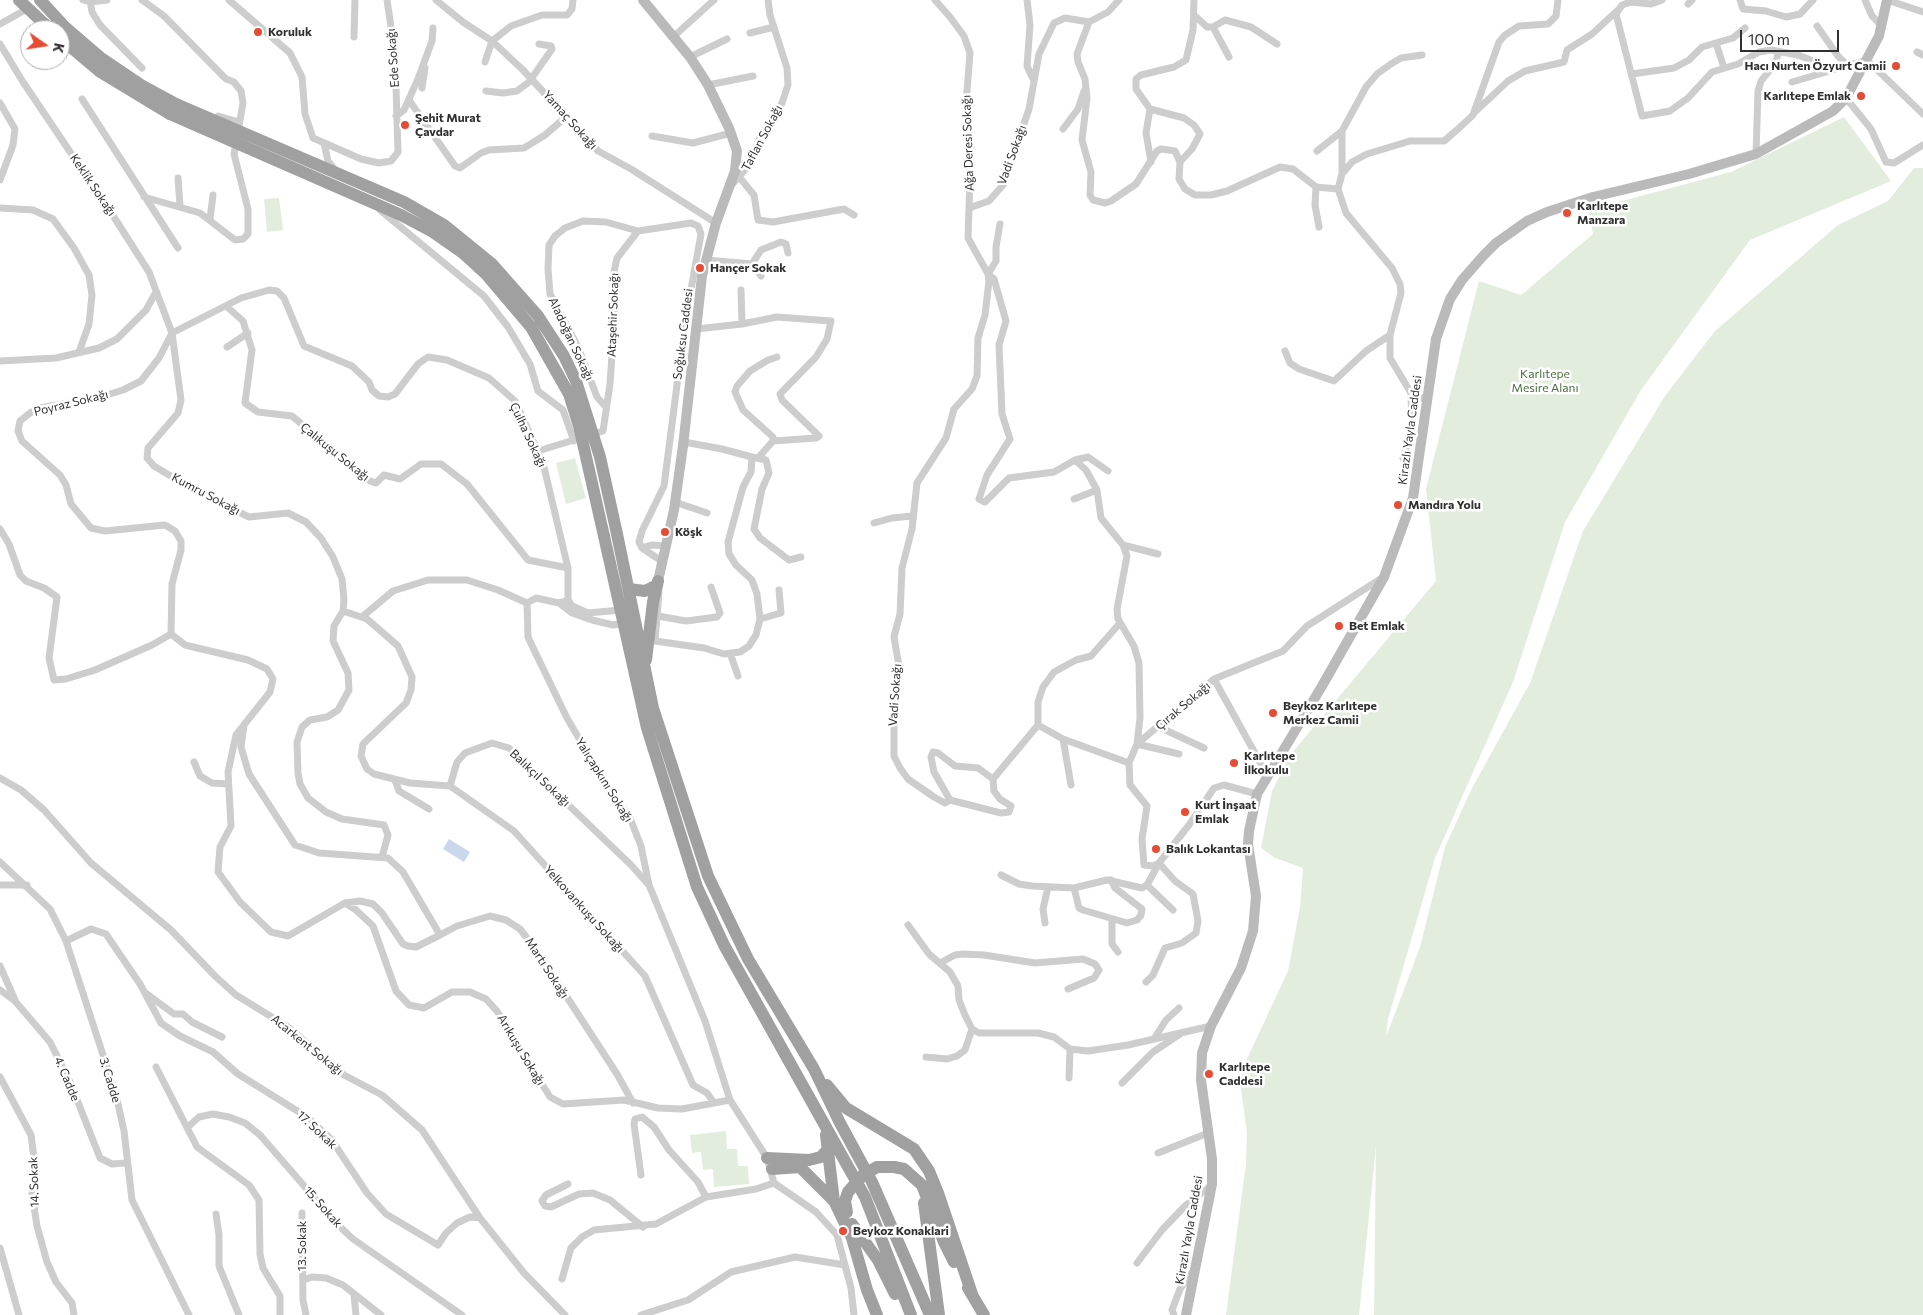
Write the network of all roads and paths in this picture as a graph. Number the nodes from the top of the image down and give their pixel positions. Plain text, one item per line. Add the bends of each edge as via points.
1 (40, 0) edge
2 (107, 0) edge
3 (142, 0) edge
4 (228, 0) edge
5 (355, 0) edge
6 (388, 0) edge
7 (436, 0) edge
8 (573, 0) edge
9 (642, 0) edge
10 (714, 0) edge
11 (768, 0) edge
12 (935, 0) edge
13 (1027, 0) edge
14 (1118, 0) edge
15 (1194, 0) edge
16 (1558, 0) edge
17 (1662, 0) edge
18 (1740, 0) edge
19 (1813, 0) edge
20 (1865, 0) edge
21 (1887, 0) edge
22 (87, 1) edge
23 (23, 4) edge
24 (1619, 9) junction
25 (1923, 12) edge
26 (1194, 15) junction
27 (40, 20) edge
28 (1089, 22) junction
29 (0, 24) edge
30 (1817, 26) dead end
31 (1882, 26) junction
32 (774, 27) junction
33 (1213, 27) junction
34 (433, 28) dead end
35 (1745, 28) dead end
36 (750, 33) dead end
37 (354, 38) dead end
38 (672, 38) junction
39 (727, 39) dead end
40 (492, 41) junction
41 (1716, 43) junction
42 (0, 44) edge
43 (540, 44) dead end
44 (1277, 44) dead end
45 (70, 46) edge
46 (1779, 51) junction
47 (427, 55) junction
48 (1422, 55) dead end
49 (690, 57) junction
50 (1229, 57) dead end
51 (1866, 60) junction
52 (485, 62) dead end
53 (1847, 65) junction
54 (142, 68) dead end
55 (1724, 68) junction
56 (1832, 70) junction
57 (1632, 74) junction
58 (753, 76) dead end
59 (531, 78) junction
60 (1034, 82) junction
61 (1792, 82) dead end
62 (708, 85) junction
63 (1086, 86) junction
64 (422, 88) dead end
65 (486, 91) dead end
66 (1846, 98) junction
67 (82, 99) dead end
68 (409, 100) junction
69 (0, 103) edge
70 (173, 109) junction
71 (200, 109) dead end
72 (1150, 109) junction
73 (1923, 114) edge
74 (1473, 115) junction
75 (396, 116) junction
76 (567, 116) junction
77 (239, 122) junction
78 (1063, 129) dead end
79 (1342, 131) junction
80 (731, 133) junction
81 (652, 136) dead end
82 (324, 143) junction
83 (1923, 145) edge
84 (1318, 151) dead end
85 (1756, 154) junction
86 (1151, 162) junction
87 (1180, 162) junction
88 (1342, 174) junction
89 (178, 178) dead end
90 (740, 178) junction
91 (0, 180) edge
92 (730, 187) junction
93 (1316, 187) junction
94 (1338, 189) junction
95 (213, 195) dead end
96 (144, 197) junction
97 (180, 206) junction
98 (0, 208) edge
99 (969, 208) junction
100 (854, 215) dead end
101 (210, 219) junction
102 (716, 223) junction
103 (1000, 224) dead end
104 (1319, 227) dead end
105 (638, 231) junction
106 (178, 248) dead end
107 (788, 254) dead end
108 (707, 260) junction
109 (752, 264) junction
110 (988, 274) junction
111 (760, 276) dead end
112 (741, 290) dead end
113 (156, 292) junction
114 (226, 306) junction
115 (742, 324) junction
116 (696, 329) junction
117 (172, 333) junction
118 (248, 333) junction
119 (1390, 335) junction
120 (227, 347) dead end
121 (1285, 351) dead end
122 (79, 352) junction
123 (777, 357) dead end
124 (0, 361) edge
125 (1411, 392) junction
126 (1426, 400) junction
127 (606, 407) junction
128 (574, 441) junction
129 (773, 441) junction
130 (684, 442) junction
131 (538, 451) junction
132 (755, 458) junction
133 (1403, 458) dead end
134 (1075, 460) junction
135 (1108, 471) dead end
136 (1097, 490) junction
137 (1074, 499) dead end
138 (675, 502) junction
139 (707, 513) dead end
140 (912, 516) junction
141 (874, 523) dead end
142 (0, 529) edge
143 (610, 535) junction
144 (1123, 545) junction
145 (667, 546) junction
146 (642, 548) junction
147 (1158, 554) dead end
148 (801, 557) dead end
149 (663, 562) junction
150 (568, 568) junction
151 (1384, 577) junction
152 (656, 584) junction
153 (712, 587) dead end
154 (628, 589) junction
155 (779, 590) dead end
156 (568, 600) junction
157 (653, 602) junction
158 (527, 603) junction
159 (558, 603) junction
160 (343, 611) junction
161 (628, 615) junction
162 (658, 616) junction
163 (362, 617) junction
164 (760, 619) junction
165 (1120, 623) junction
166 (171, 634) junction
167 (655, 641) junction
168 (730, 653) junction
169 (645, 672) junction
170 (738, 676) dead end
171 (1214, 679) junction
172 (648, 687) junction
173 (245, 722) junction
174 (1038, 725) junction
175 (1159, 727) junction
176 (1063, 740) junction
177 (1137, 744) junction
178 (1204, 748) dead end
179 (1179, 754) dead end
180 (194, 762) dead end
181 (1129, 763) junction
182 (1267, 775) junction
183 (0, 778) edge
184 (993, 779) junction
185 (395, 780) junction
186 (228, 784) junction
187 (1071, 785) dead end
188 (450, 786) junction
189 (1257, 794) junction
190 (950, 800) junction
191 (429, 809) dead end
192 (382, 857) junction
193 (644, 858) junction
194 (0, 862) edge
195 (1159, 863) junction
196 (631, 865) junction
197 (1001, 875) dead end
198 (1111, 880) junction
199 (0, 885) edge
200 (27, 885) junction
201 (649, 885) junction
202 (1147, 885) junction
203 (1048, 887) junction
204 (1074, 888) junction
205 (345, 903) junction
206 (1173, 910) dead end
207 (1112, 919) junction
208 (1045, 923) dead end
209 (908, 925) dead end
210 (440, 935) junction
211 (66, 941) junction
212 (1118, 952) dead end
213 (940, 963) junction
214 (0, 966) edge
215 (1146, 982) dead end
216 (1068, 989) dead end
217 (0, 990) edge
218 (145, 993) junction
219 (15, 1002) junction
220 (1179, 1008) dead end
221 (1211, 1026) junction
222 (972, 1029) junction
223 (1183, 1033) junction
224 (222, 1037) dead end
225 (1154, 1039) junction
226 (1070, 1049) junction
227 (926, 1057) dead end
228 (156, 1067) dead end
229 (814, 1069) junction
230 (0, 1077) edge
231 (1069, 1078) dead end
232 (1122, 1082) dead end
233 (730, 1100) junction
234 (633, 1103) junction
235 (714, 1103) junction
236 (824, 1123) junction
237 (188, 1127) junction
238 (1208, 1133) junction
239 (829, 1148) junction
240 (1158, 1153) dead end
241 (126, 1162) junction
242 (770, 1164) junction
243 (641, 1175) dead end
244 (774, 1183) junction
245 (568, 1184) dead end
246 (1212, 1184) junction
247 (922, 1185) junction
248 (706, 1197) junction
249 (834, 1201) junction
250 (302, 1213) dead end
251 (216, 1214) dead end
252 (480, 1218) junction
253 (852, 1224) junction
254 (643, 1227) junction
255 (0, 1248) edge
256 (1137, 1263) dead end
257 (844, 1265) junction
258 (1196, 1268) junction
259 (562, 1279) dead end
260 (303, 1280) junction
261 (354, 1294) junction
262 (972, 1294) junction
263 (19, 1315) edge
264 (74, 1315) edge
265 (189, 1315) edge
266 (239, 1315) edge
267 (280, 1315) edge
268 (306, 1315) edge
269 (356, 1315) edge
270 (381, 1315) edge
271 (462, 1315) edge
272 (565, 1315) edge
273 (641, 1315) edge
274 (854, 1315) edge
275 (878, 1315) edge
276 (906, 1315) edge
277 (911, 1315) edge
278 (930, 1315) edge
279 (939, 1315) edge
280 (984, 1315) edge
281 (1174, 1315) edge
282 (1186, 1315) edge

1 - 70 highway via 64,27 101,58
2 - 22 street
3 - 77 street via 164,16 226,79 238,86 242,103
4 - 82 street via 290,53 302,77 308,130 313,138
5 - 37 street
6 - 75 street, Ede Sokağı via 395,54
7 - 40 street, Yamaç Sokağı
8 - 40 street via 567,15 542,15 524,20
9 - 38 main road, Soğuksu Caddesi
10 - 38 street
11 - 32 street, Taflan Sokağı
12 - 99 street, Ağa Deresi Sokağı via 964,36 970,53 966,104 971,145
13 - 60 street via 1030,25 1027,66
14 - 28 street via 1108,12
15 - 26 street
16 - 74 street via 1558,11 1553,21 1519,26 1499,42
17 - 24 street via 1651,4 1631,2
18 - 19 street via 1743,9 1786,16 1800,14
20 - 31 street via 1872,16
21 - 25 street
21 - 31 main road, Kirazlı Yayla Caddesi
22 - 54 street via 100,25
23 - 27 highway
23 - 29 street
24 - 57 street via 1616,14
24 - 74 street via 1592,34 1566,50 1564,62 1525,71 1493,93
26 - 33 street via 1208,27
26 - 72 street via 1186,60 1136,79 1136,89
28 - 60 street, Vadi Sokağı via 1065,18 1054,23 1039,54
28 - 63 street via 1077,54
30 - 53 street
31 - 51 main road, Kirazlı Yayla Caddesi
32 - 36 street
32 - 90 street, Taflan Sokağı via 787,68 788,85 782,103 760,137 750,164
33 - 44 street via 1230,20 1257,30
33 - 50 street
34 - 47 street
35 - 41 street via 1733,38
38 - 49 main road, Soğuksu Caddesi
39 - 49 street
40 - 52 street
40 - 59 street, Yamaç Sokağı
41 - 55 street
41 - 57 street via 1702,47 1689,60 1674,68
42 - 113 street, Keklik Sokağı via 149,272
43 - 59 street via 552,49
45 - 70 highway via 99,71
46 - 55 street via 1759,52
46 - 56 street via 1798,55
46 - 85 street via 1775,64 1761,81 1758,91
47 - 64 street
47 - 68 street
48 - 79 street via 1401,58 1377,74 1352,109
49 - 62 main road, Soğuksu Caddesi
51 - 53 street
51 - 66 main road, Kirazlı Yayla Caddesi
51 - 73 street
53 - 56 street
55 - 57 street via 1712,72 1688,98 1670,111 1642,116
56 - 61 street
58 - 62 street
59 - 65 street via 517,91
59 - 76 street, Yamaç Sokağı
60 - 99 street, Vadi Sokağı via 1029,109 1003,184 989,201
62 - 80 main road, Soğuksu Caddesi
63 - 78 street via 1078,109
63 - 86 street via 1082,140 1091,172 1090,198 1099,203 1111,201 1136,184
66 - 83 street via 1871,129 1886,162 1894,163
66 - 85 main road, Kirazlı Yayla Caddesi via 1833,111
67 - 96 street
68 - 75 street
68 - 76 street via 455,166 460,168 489,150 524,148
69 - 91 street via 15,129 13,145
70 - 143 highway, bridge via 401,215 433,232 486,274 531,327 569,394
71 - 77 street
72 - 86 street via 1146,133
72 - 87 street via 1184,118 1200,134
74 - 88 street via 1444,141 1410,141 1367,154 1352,162
75 - 82 street, Ede Sokağı via 398,152 391,161 374,163
76 - 102 street, Yamaç Sokağı via 598,151
77 - 101 street via 234,154 248,209 248,234 235,240
79 - 84 street
79 - 88 street
80 - 81 street via 693,143
80 - 92 main road, Soğuksu Caddesi via 737,151
82 - 128 street via 328,161 343,180 484,296 508,327 530,364 538,391 563,410
85 - 126 main road, Kirazlı Yayla Caddesi via 1547,212 1527,221 1496,243 1462,280 1450,299 1436,339
86 - 87 street via 1161,149 1174,151
87 - 93 street via 1179,179 1194,195 1227,191 1280,167 1293,169
88 - 94 street
89 - 97 street
90 - 92 street, Taflan Sokağı
90 - 100 street via 754,195 758,220 773,222 844,209
92 - 102 main road, Soğuksu Caddesi
93 - 94 street
93 - 104 street
94 - 119 street via 1346,213 1392,268 1400,284 1401,293
95 - 101 street
96 - 97 street
96 - 106 street
97 - 101 street
98 - 122 street via 33,210 53,219 89,275 92,295 88,324
99 - 110 street via 968,238
102 - 108 main road, Soğuksu Caddesi
103 - 110 street via 996,261
105 - 127 street, Ataşehir Sokağı via 617,258 614,272 614,326
105 - 127 street, Aladoğan Sokağı via 606,222 583,221 565,228 555,236 550,246 550,294 578,347 597,397
105 - 146 street via 691,223 698,226 701,234 685,323 664,486 642,531 639,542
107 - 109 street via 786,244 781,242 761,250
108 - 109 street
108 - 116 main road, Soğuksu Caddesi
109 - 111 street
110 - 134 street via 994,279 1006,321 998,345 1002,414 1010,439 993,464 979,499 985,502 1009,478 1054,472
110 - 140 street, Vadi Sokağı via 976,381 954,409 946,438 919,478
112 - 115 street
113 - 117 street, Keklik Sokağı
113 - 122 street via 146,310 117,339 99,348
114 - 117 street, Çulha Sokağı
114 - 118 street, Çalıkuşu Sokağı via 243,321
114 - 131 street, Çulha Sokağı via 241,298 269,290 277,291 284,298 304,346 352,366 379,396 395,394 418,364 428,357 447,360 489,378 515,401
115 - 116 street
115 - 129 street via 777,317 831,321 827,339 816,358 780,394 782,400 819,436
116 - 130 main road, Soğuksu Caddesi
117 - 160 street, Kumru Sokağı via 180,400 178,413 148,448 147,458 154,466 194,490 249,516 288,513 306,522 333,557 342,579
117 - 166 street, Poyraz Sokağı via 159,358 140,381 97,398 40,408 20,421 18,431 22,441 60,475 71,504 91,528 105,531 165,524 175,531 181,541 181,550 172,584
118 - 120 street
118 - 150 street, Çalıkuşu Sokağı via 252,350 245,403 258,412 292,416 376,483 384,475 400,479 421,464 441,464 467,484 528,560
119 - 121 street via 1366,351 1334,381 1298,369 1290,363
119 - 125 street via 1390,358
122 - 124 street via 56,358
123 - 129 street via 750,371 735,392 743,410 770,432
125 - 126 street
125 - 133 street via 1412,429
126 - 151 main road, Kirazlı Yayla Caddesi via 1413,498
127 - 128 street, Ataşehir Sokağı via 603,431
128 - 131 street, Ataşehir Sokağı
129 - 132 street
130 - 132 street
130 - 138 main road, Soğuksu Caddesi
131 - 150 street, Çulha Sokağı
132 - 148 street via 766,460 770,473 762,489 754,529 760,538 789,560
132 - 164 street via 743,487 728,542 729,554 736,566 752,580
134 - 135 street via 1088,457
134 - 136 street via 1086,470
136 - 137 street
136 - 144 street via 1101,518
138 - 139 street
138 - 145 main road, Soğuksu Caddesi
140 - 141 street
140 - 190 street, Vadi Sokağı via 902,568 900,614 894,632 900,672 894,704 893,748 897,763 908,779 943,802
142 - 166 street via 20,575 57,597 49,658 54,680 94,670
143 - 154 highway
143 - 161 highway
144 - 147 street
144 - 165 street, Çırak Sokağı via 1127,561 1118,596
145 - 146 street
145 - 149 main road, Soğuksu Caddesi
146 - 149 street
149 - 152 main road, Soğuksu Caddesi
150 - 156 street, Çulha Sokağı
151 - 171 street via 1307,626 1283,652
151 - 182 main road, Kirazlı Yayla Caddesi
152 - 154 highway via 645,591
152 - 157 highway
152 - 161 highway
152 - 162 street, Soğuksu Caddesi
153 - 162 street via 720,613 717,617 686,621
154 - 161 highway
155 - 164 street via 782,612
156 - 159 street
156 - 161 street via 572,606 588,613
157 - 161 highway via 646,613
157 - 169 highway
158 - 159 street via 536,598
158 - 163 street via 467,580 428,580 393,590
158 - 193 street, Yalıçapkını Sokağı via 528,637 567,718 630,818
159 - 161 street via 572,613 613,624
160 - 163 street, Yelkovankuşu Sokağı
160 - 192 street via 333,635 338,655 348,673 349,690 338,710 327,717 310,720 302,728 297,742 298,773 308,798 326,812 342,819 384,825 388,835
161 - 169 highway
161 - 236 highway via 628,646 647,728 697,887 724,945
162 - 167 street, Soğuksu Caddesi
163 - 185 street, Yelkovankuşu Sokağı via 398,646 412,677 406,703 367,738 361,750 362,761 372,773
164 - 168 street via 749,646 740,652
165 - 174 street via 1091,656 1054,672 1043,687 1038,702
165 - 177 street, Çırak Sokağı via 1134,646 1139,663
166 - 173 street via 185,645 248,660 267,669 273,679 270,692
167 - 168 street
167 - 172 highway
168 - 170 street
169 - 172 highway
171 - 175 street, Çırak Sokağı
171 - 182 street, Çırak Sokağı
172 - 229 highway via 708,876 748,960
173 - 186 street via 236,734
173 - 192 street via 241,747 248,774 296,845 319,853
174 - 176 street
174 - 184 street
175 - 177 street, Çırak Sokağı
175 - 178 street
176 - 181 street
176 - 187 street
177 - 179 street, Çırak Sokağı
177 - 181 street
180 - 186 street via 200,776 212,783
181 - 195 street via 1130,785 1147,806 1142,839 1144,865
182 - 189 main road, Kirazlı Yayla Caddesi
183 - 252 street, Acarkent Sokağı via 21,790 44,810 91,863 171,930 236,995 288,1027 344,1075 382,1095 422,1130
184 - 190 street, Vadi Sokağı via 994,790 1000,799 1011,806 1009,812
184 - 190 street via 978,768 955,766 933,752 934,772
185 - 188 street, Yelkovankuşu Sokağı
185 - 191 street via 399,791
186 - 205 street via 231,826 220,847 218,872 240,902 271,932 288,936
188 - 196 street, Balıkçıl Sokağı via 457,762 465,753 492,744 509,748
188 - 235 street, Yelkovankuşu Sokağı via 514,832 645,976 693,1085 707,1093
189 - 195 street via 1224,786 1214,788
189 - 221 main road, Kirazlı Yayla Caddesi via 1248,838 1256,896 1253,931 1241,968
192 - 210 street via 388,858 403,872
193 - 196 street
193 - 201 street, Yalıçapkını Sokağı
194 - 200 street, 3. Cadde
195 - 202 street
195 - 215 street via 1192,894 1198,927 1190,938 1165,948 1153,975
196 - 201 street, Balıkçıl Sokağı
197 - 203 street via 1019,884
198 - 202 street via 1139,888
198 - 204 street
198 - 207 street via 1115,888 1142,909 1141,915 1131,923
199 - 200 street
200 - 211 street, 3. Cadde via 50,909
201 - 233 street, Yalıçapkını Sokağı via 705,1021
202 - 206 street
203 - 204 street
203 - 208 street via 1043,909
204 - 207 street via 1079,908
205 - 210 street, Martı Sokağı via 360,901 374,904 403,944 408,946 416,947
205 - 234 street, Arıkuşu Sokağı via 372,926 396,991 409,1006 424,1008 452,992 470,992 486,999 497,1010 550,1097 563,1104 624,1100
207 - 212 street via 1112,944
209 - 213 street
210 - 234 street, Martı Sokağı via 490,916 506,920 520,929
211 - 218 street, 17. Sokak via 91,929 106,934
211 - 241 street, 3. Cadde via 116,1095 124,1131
213 - 216 street via 955,955 984,954 1035,963 1083,959 1095,964 1098,970 1094,978
213 - 222 street via 958,986 959,1000
214 - 219 street
217 - 219 street, 4. Cadde
218 - 224 street, 17. Sokak via 174,1014 183,1014
218 - 252 street, 17. Sokak via 162,1023 213,1052 238,1074 272,1093 312,1122 330,1139 367,1193 386,1214 438,1245 457,1223 470,1217
219 - 241 street, 4. Cadde via 50,1042 70,1082 100,1158 112,1164
220 - 225 street via 1166,1020
221 - 223 street
221 - 238 main road, Kirazlı Yayla Caddesi via 1202,1052 1201,1080
222 - 226 street via 986,1034 1038,1033 1054,1037
222 - 227 street via 965,1050 957,1056 947,1059
223 - 225 street
223 - 232 street via 1153,1052
225 - 226 street via 1088,1051
226 - 231 street
228 - 237 street
229 - 262 highway via 846,1108 914,1149 929,1171 938,1193
229 - 278 highway via 872,1182
230 - 264 street, 14. Sokak via 31,1135 35,1166 32,1194 37,1226 47,1262 56,1282 72,1303
233 - 235 street, Arıkuşu Sokağı
233 - 242 street, Yalıçapkını Sokağı
234 - 235 street, Arıkuşu Sokağı via 682,1109
236 - 239 highway
236 - 277 highway via 865,1197
237 - 267 street via 197,1147 249,1185 259,1200 260,1254 280,1296
237 - 271 street, 15. Sokak via 200,1117 213,1114 245,1123 260,1135 353,1239
238 - 240 street
238 - 246 main road, Kirazlı Yayla Caddesi
239 - 242 highway via 821,1157
239 - 249 highway
241 - 265 street, 3. Cadde via 132,1200
242 - 244 street
242 - 249 highway via 800,1168
243 - 248 street via 634,1124 635,1119 642,1117 654,1127 669,1150 698,1182
244 - 248 street via 756,1190
244 - 257 street via 816,1212 836,1235
245 - 254 street via 546,1195 542,1202 545,1206 551,1208 579,1194 593,1193 610,1200
246 - 256 street via 1162,1230
246 - 258 main road, Kirazlı Yayla Caddesi
247 - 253 highway, bridge via 904,1169 877,1167 862,1176 848,1192 845,1201
247 - 262 highway via 944,1242
247 - 279 highway
248 - 254 street via 656,1224
249 - 275 highway via 852,1238
250 - 260 street, 13. Sokak
251 - 266 street via 220,1235 219,1266
252 - 272 street, Acarkent Sokağı via 524,1273
253 - 275 highway
253 - 276 highway via 878,1260
254 - 259 street via 594,1230 582,1237 571,1248
255 - 263 street
257 - 273 street via 795,1256 732,1272 688,1300
257 - 274 street
258 - 281 street via 1180,1289 1172,1310
258 - 282 main road, Kirazlı Yayla Caddesi
260 - 261 street, 13. Sokak via 326,1278
260 - 268 street, 13. Sokak
261 - 269 street
261 - 270 street, 13. Sokak
262 - 280 highway

